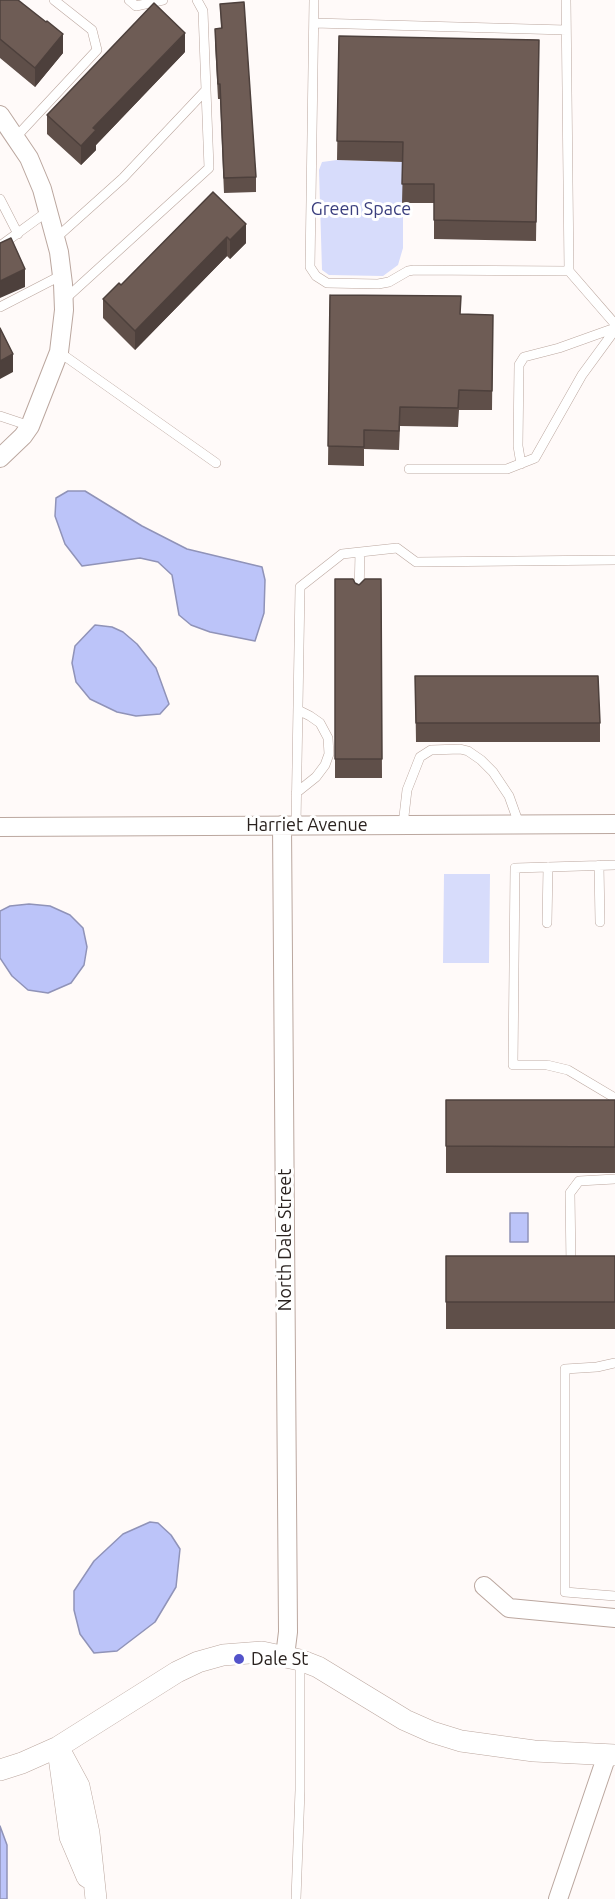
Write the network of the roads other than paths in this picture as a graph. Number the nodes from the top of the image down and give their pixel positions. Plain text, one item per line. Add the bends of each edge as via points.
1 (54, 0) edge
2 (129, 0) edge
3 (163, 0) edge
4 (197, 0) edge
5 (315, 0) edge
6 (566, 0) edge
7 (314, 23) junction
8 (567, 30) junction
9 (206, 90) junction
10 (0, 115) edge
11 (16, 137) junction
12 (0, 199) edge
13 (48, 211) junction
14 (18, 234) junction
15 (56, 238) junction
16 (0, 246) edge
17 (568, 271) junction
18 (62, 275) junction
19 (64, 300) junction
20 (0, 307) edge
21 (615, 327) edge
22 (59, 352) junction
23 (0, 416) edge
24 (30, 426) junction
25 (0, 458) edge
26 (216, 463) dead end
27 (521, 464) junction
28 (409, 469) dead end
29 (360, 552) junction
30 (615, 560) edge
31 (359, 597) edge
32 (298, 710) junction
33 (296, 793) junction
34 (519, 824) junction
35 (615, 824) edge
36 (289, 825) junction
37 (403, 825) junction
38 (0, 826) edge
39 (599, 865) junction
40 (615, 865) edge
41 (548, 867) junction
42 (547, 922) dead end
43 (600, 922) dead end
44 (615, 1098) edge
45 (615, 1179) edge
46 (578, 1271) edge
47 (615, 1363) edge
48 (484, 1586) dead end
49 (615, 1596) edge
50 (615, 1618) edge
51 (293, 1658) junction
52 (58, 1748) junction
53 (611, 1755) edge
54 (0, 1770) edge
55 (96, 1898) edge
56 (296, 1899) edge
57 (558, 1899) edge

1 - 11 lane via 92,30 97,50
2 - 3 lane via 136,6
4 - 9 lane via 203,11
5 - 7 lane
6 - 8 lane
7 - 8 lane
7 - 17 lane via 310,267 316,276 327,283 378,284 414,270
8 - 17 lane
9 - 15 lane via 123,178
9 - 19 lane via 209,168
10 - 11 street
11 - 13 street via 29,158
12 - 14 lane
13 - 14 lane
13 - 15 street
14 - 16 lane
15 - 18 street
17 - 21 lane
18 - 19 street
18 - 20 lane
19 - 22 street
21 - 27 lane via 582,375 535,458
21 - 27 lane via 524,357 519,365
22 - 24 street
22 - 26 lane
23 - 24 lane
24 - 25 street
27 - 28 lane via 507,469
29 - 30 lane via 397,548 416,562
29 - 31 lane
29 - 32 lane via 342,554 300,586
32 - 33 lane
32 - 33 lane via 320,723 328,738 329,754 316,777
33 - 36 lane
34 - 35 street, Harriet Avenue
34 - 37 street, Harriet Avenue
34 - 37 lane via 509,796 493,772 460,749 431,750 420,757 407,790
36 - 37 street, Harriet Avenue
36 - 38 street, Harriet Avenue
36 - 51 street, North Dale Street via 288,1632
39 - 40 lane
39 - 41 lane
39 - 43 lane
41 - 42 lane
41 - 44 lane via 515,868 513,1065 547,1065 568,1070
45 - 46 lane via 579,1181 570,1193 571,1268
47 - 49 lane via 565,1369 565,1592
48 - 50 street via 509,1608
51 - 52 street via 241,1652 198,1662
51 - 53 street via 318,1667 405,1720 461,1741 534,1751
51 - 56 lane via 300,1790
52 - 54 street
52 - 55 street via 70,1837
53 - 57 street

